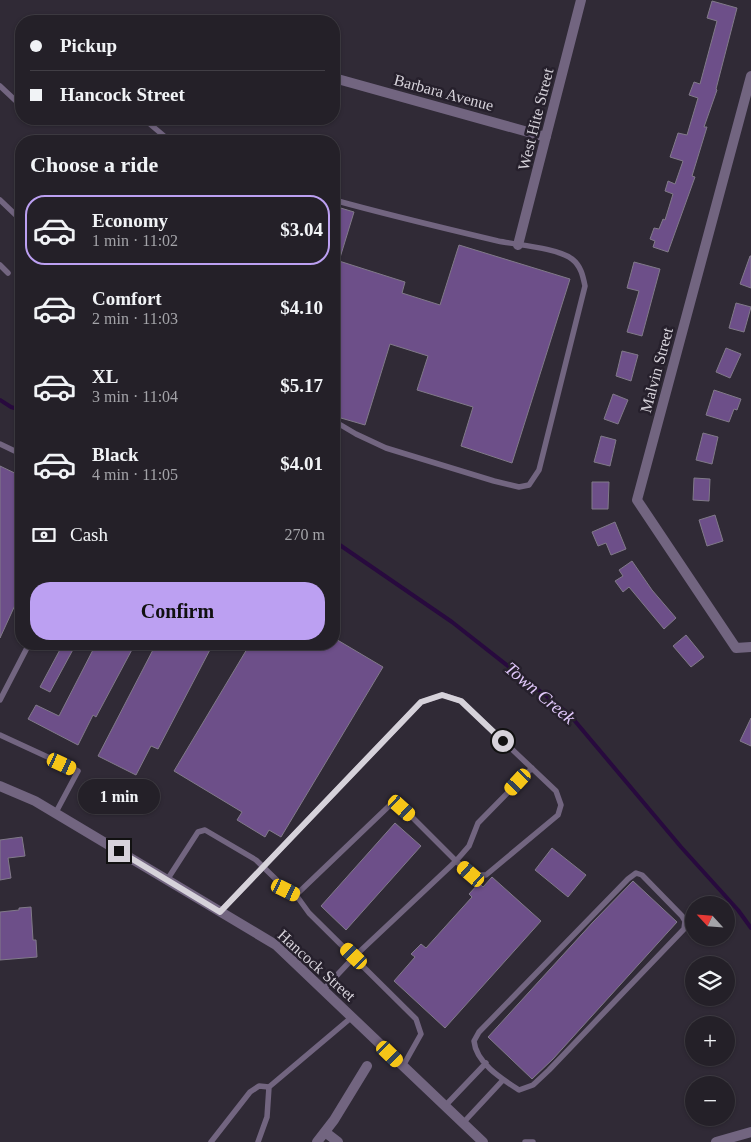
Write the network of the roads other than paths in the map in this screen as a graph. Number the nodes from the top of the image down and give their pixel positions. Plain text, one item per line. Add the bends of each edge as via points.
1 (581, 0) edge
2 (751, 76) edge
3 (340, 80) edge
4 (0, 86) edge
5 (15, 100) edge
6 (151, 125) edge
7 (163, 135) edge
8 (546, 137) junction
9 (0, 200) edge
10 (340, 202) edge
11 (15, 214) edge
12 (518, 245) junction
13 (0, 265) edge
14 (8, 273) dead end
15 (340, 425) edge
16 (0, 444) edge
17 (15, 451) edge
18 (751, 647) edge
19 (26, 650) edge
20 (0, 700) edge
21 (0, 735) edge
22 (532, 768) junction
23 (0, 786) edge
24 (55, 814) junction
25 (456, 862) junction
26 (264, 868) junction
27 (166, 880) junction
28 (296, 895) junction
29 (220, 912) junction
30 (354, 956) junction
31 (324, 990) junction
32 (352, 1017) junction
33 (486, 1063) junction
34 (367, 1066) dead end
35 (403, 1066) junction
36 (503, 1080) junction
37 (269, 1087) junction
38 (445, 1106) junction
39 (463, 1123) junction
40 (325, 1132) junction
41 (751, 1132) edge
42 (211, 1142) edge
43 (258, 1142) edge
44 (317, 1142) edge
45 (338, 1142) edge
46 (483, 1142) edge
47 (525, 1142) edge
48 (533, 1142) edge
49 (716, 1142) edge

1 - 8 street, West Hite Street
2 - 18 street, Malvin Street via 637,500 736,648
3 - 8 street, Barbara Avenue
4 - 5 lane
6 - 7 lane
8 - 12 street, West Hite Street
9 - 11 lane
10 - 12 lane
12 - 15 lane via 555,251 572,259 583,273 585,286 539,470 529,485 519,487 494,481 386,448
13 - 14 lane
16 - 17 lane
19 - 20 lane
21 - 24 lane via 78,771
22 - 25 lane via 478,823 469,846
22 - 25 lane via 556,791 561,805 558,815 486,875 471,874
22 - 26 lane via 461,701 442,695 421,702
23 - 24 street, Hancock Street via 35,801
24 - 27 street, Hancock Street
25 - 28 lane via 402,808 389,806
25 - 30 lane
26 - 27 lane via 206,830 198,832
26 - 28 lane via 286,890
26 - 29 lane
27 - 29 street, Hancock Street
28 - 30 lane via 309,913
29 - 31 street, Hancock Street via 276,945
30 - 31 lane
30 - 35 lane via 416,1019 421,1034
31 - 32 street, Hancock Street
32 - 35 street, Hancock Street
32 - 37 lane
33 - 36 lane
33 - 36 lane via 475,1048 474,1041 479,1032 628,880 636,873 642,875 682,916 684,929 533,1085 519,1090
33 - 38 lane
34 - 40 street
35 - 38 street, Hancock Street
36 - 39 lane
37 - 42 lane via 259,1086 250,1092
37 - 43 lane via 267,1117
38 - 39 street, Hancock Street
39 - 46 street, Hancock Street
40 - 44 street
40 - 45 street
41 - 49 street
47 - 48 lane

